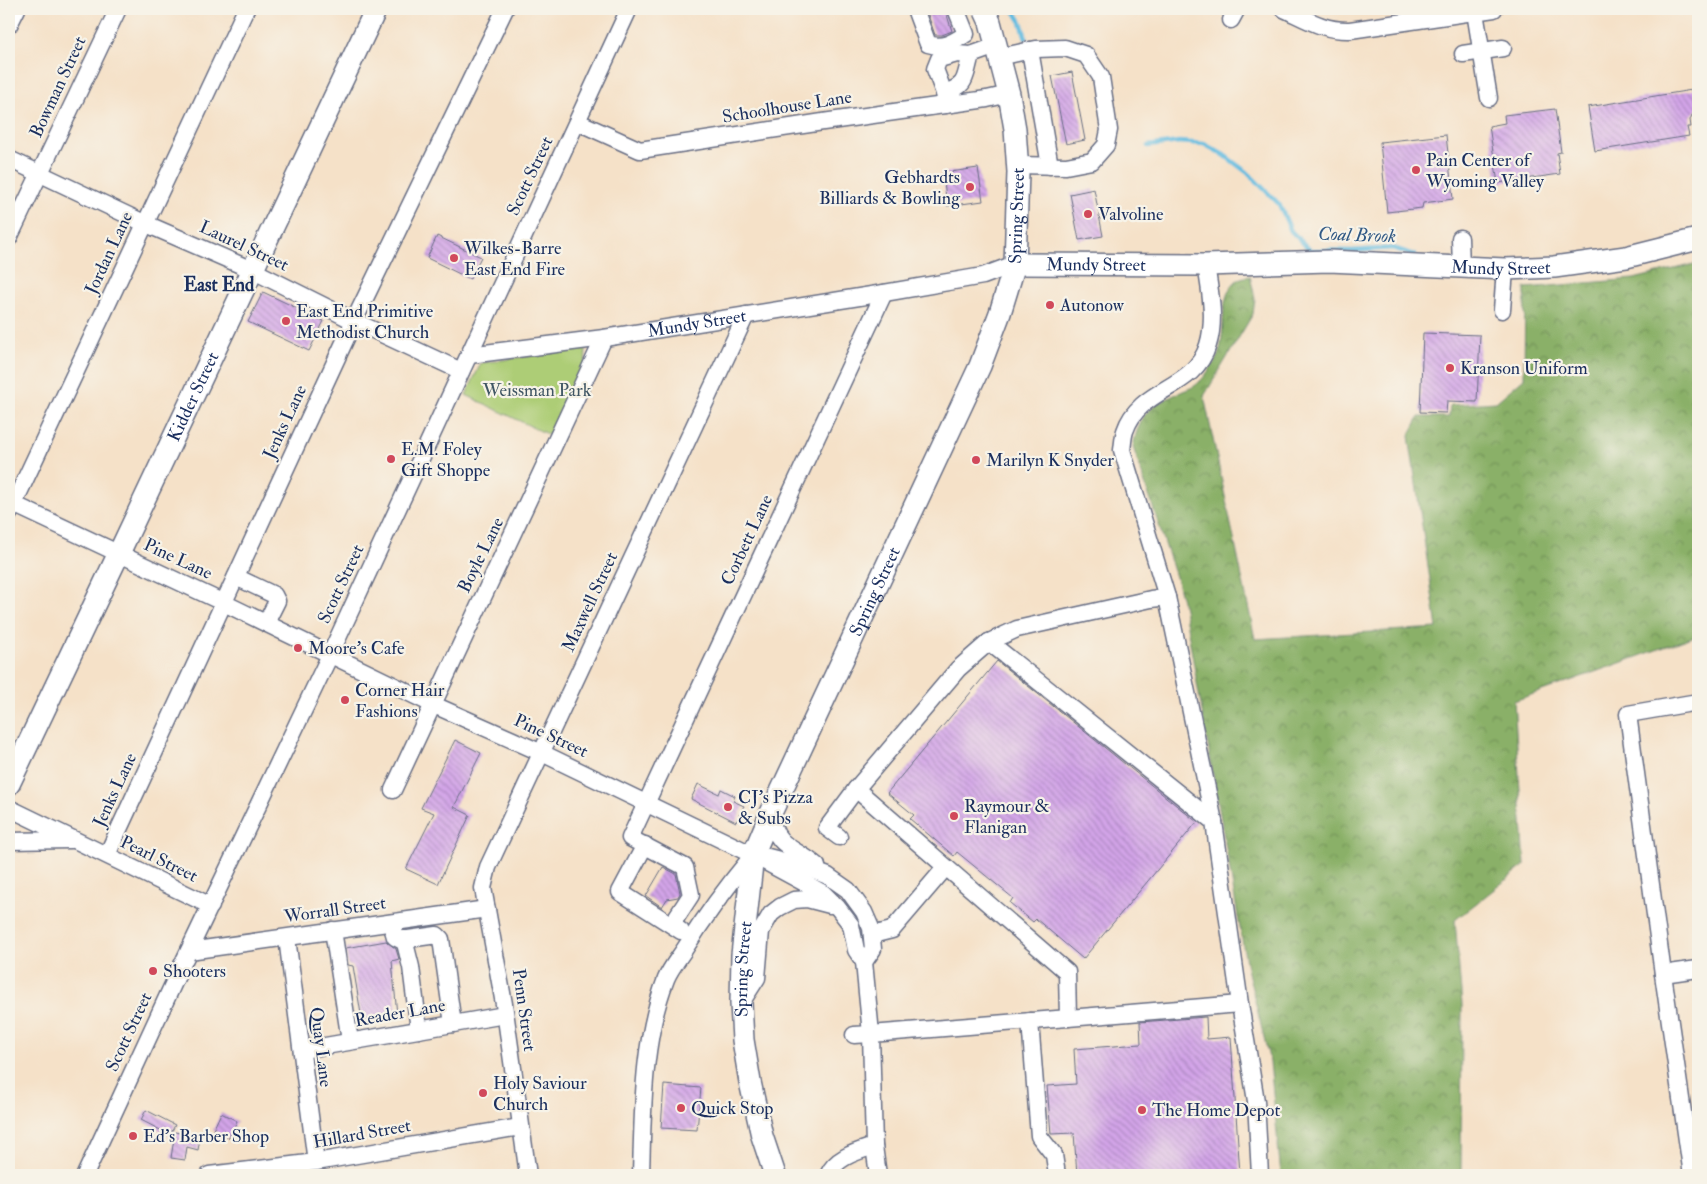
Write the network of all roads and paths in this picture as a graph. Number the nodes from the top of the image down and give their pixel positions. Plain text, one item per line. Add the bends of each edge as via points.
1 (17, 9) edge
2 (118, 9) edge
3 (246, 9) edge
4 (376, 9) edge
5 (505, 9) edge
6 (629, 9) edge
7 (915, 9) edge
8 (956, 9) edge
9 (984, 9) edge
10 (1284, 9) edge
11 (1394, 9) edge
12 (1494, 9) edge
13 (1475, 12) junction
14 (9, 25) edge
15 (1383, 25) junction
16 (1503, 48) dead end
17 (1030, 50) junction
18 (997, 51) junction
19 (1482, 51) junction
20 (1462, 54) dead end
21 (971, 55) junction
22 (1009, 94) junction
23 (1490, 98) dead end
24 (945, 99) junction
25 (578, 122) junction
26 (9, 159) edge
27 (1017, 165) junction
28 (1050, 166) junction
29 (39, 174) junction
30 (144, 223) junction
31 (9, 238) edge
32 (1460, 238) dead end
33 (1698, 239) edge
34 (1014, 264) junction
35 (1206, 265) junction
36 (1461, 267) junction
37 (1505, 269) junction
38 (252, 270) junction
39 (884, 294) junction
40 (1502, 310) dead end
41 (746, 315) junction
42 (354, 321) junction
43 (604, 338) junction
44 (469, 356) junction
45 (461, 371) junction
46 (10, 507) edge
47 (120, 554) junction
48 (241, 580) junction
49 (1167, 597) junction
50 (229, 606) junction
51 (266, 624) junction
52 (989, 642) junction
53 (330, 655) junction
54 (1698, 702) edge
55 (434, 705) junction
56 (542, 753) junction
57 (9, 784) edge
58 (856, 789) junction
59 (394, 790) dead end
60 (646, 803) junction
61 (9, 808) edge
62 (770, 815) junction
63 (1214, 822) junction
64 (839, 837) dead end
65 (75, 840) junction
66 (9, 841) edge
67 (645, 845) junction
68 (753, 854) junction
69 (107, 855) junction
70 (945, 868) junction
71 (828, 876) junction
72 (211, 906) junction
73 (838, 908) junction
74 (487, 909) junction
75 (391, 923) junction
76 (672, 924) junction
77 (333, 930) junction
78 (872, 935) junction
79 (287, 938) junction
80 (691, 938) junction
81 (404, 940) junction
82 (189, 951) junction
83 (864, 962) junction
84 (1698, 969) edge
85 (1663, 974) junction
86 (741, 1003) junction
87 (1240, 1004) junction
88 (505, 1015) junction
89 (1068, 1018) junction
90 (1030, 1021) junction
91 (453, 1024) junction
92 (420, 1030) junction
93 (871, 1034) junction
94 (854, 1035) dead end
95 (350, 1041) junction
96 (302, 1050) junction
97 (520, 1127) junction
98 (874, 1146) junction
99 (316, 1162) junction
100 (259, 1172) edge
101 (85, 1175) edge
102 (209, 1175) edge
103 (528, 1175) edge
104 (641, 1175) edge
105 (775, 1175) edge
106 (828, 1175) edge
107 (878, 1175) edge
108 (1057, 1175) edge
109 (1260, 1175) edge
110 (1692, 1175) edge

1 - 14 street
2 - 29 street, Bowman Street
3 - 30 street, Jordan Lane
4 - 38 main road, Kidder Street
5 - 42 street, Jenks Lane
6 - 25 street, Scott Street
7 - 8 street via 928,44 937,46 950,44 966,34
9 - 18 main road, Spring Street
10 - 15 street via 1335,31
11 - 15 street
12 - 13 street
13 - 15 street
13 - 19 street
16 - 19 street
17 - 18 street
17 - 28 street
17 - 28 street via 1064,48 1086,54 1101,77 1109,130 1106,144 1092,161
18 - 21 street
18 - 22 main road, Spring Street
19 - 20 street
19 - 23 street
21 - 24 street via 964,82
21 - 24 street via 957,54 939,60 935,69
22 - 24 street, Schoolhouse Lane
22 - 27 main road, Spring Street via 1016,129
24 - 25 street, Schoolhouse Lane via 823,122 640,150
25 - 44 street, Scott Street
26 - 29 street, Laurel Street
27 - 28 street
27 - 34 main road, Spring Street
29 - 30 street, Laurel Street
29 - 31 street, Bowman Street
30 - 38 street, Laurel Street
30 - 46 street, Jordan Lane
32 - 36 street
33 - 37 main road, Mundy Street via 1626,257 1554,267
34 - 35 main road, Mundy Street
34 - 39 street, Mundy Street via 982,276
34 - 62 main road, Spring Street via 1000,314 980,366
35 - 36 main road, Mundy Street via 1330,261
35 - 49 street via 1212,310 1208,346 1190,374 1146,401 1133,416 1125,431 1122,450
36 - 37 main road, Mundy Street
37 - 40 street
38 - 42 street, Laurel Street
38 - 47 main road, Kidder Street
39 - 41 street, Mundy Street
39 - 60 street, Corbett Lane
41 - 43 street, Mundy Street
41 - 56 street, Maxwell Street
42 - 45 street, Laurel Street
42 - 48 street, Jenks Lane
43 - 44 street, Mundy Street
43 - 55 street, Boyle Lane
44 - 45 street, Scott Street
45 - 53 street, Scott Street
46 - 47 street, Pine Lane
47 - 50 street, Pine Lane
47 - 57 main road, Kidder Street
48 - 50 street, Jenks Lane
48 - 51 street via 274,595 277,601
49 - 52 street via 1017,629
49 - 63 street
50 - 51 street, Pine Lane
50 - 69 street, Jenks Lane
51 - 53 street, Pine Lane
52 - 58 street via 958,669
52 - 63 street
53 - 55 street, Pine Street
53 - 72 street, Scott Street
54 - 85 street via 1628,714
55 - 56 street, Pine Street
55 - 59 street, Boyle Lane
56 - 60 street, Pine Street
56 - 74 street, Maxwell Street via 488,867 483,888
58 - 64 street via 827,828
58 - 70 street
60 - 67 street, Corbett Lane via 630,838
60 - 68 street, Pine Street
61 - 65 street, Pearl Street
62 - 68 main road, Spring Street
62 - 71 street via 776,836
63 - 87 street
65 - 66 street
65 - 69 street, Pearl Street
67 - 76 street via 685,867 691,895
67 - 76 street via 620,892
68 - 71 street
68 - 73 street via 823,893
68 - 80 street
68 - 86 main road, Spring Street via 742,955
69 - 72 street, Pearl Street
70 - 78 street via 892,930
70 - 89 street via 1067,972
71 - 78 street via 848,890 864,912
72 - 82 street, Scott Street
73 - 83 street via 851,925 856,950
73 - 86 street via 807,899 794,900 771,914 761,931 757,978
74 - 75 street, Worrall Street
74 - 88 street, Penn Street
75 - 77 street, Worrall Street
75 - 81 street via 396,937
76 - 80 street
77 - 79 street, Worrall Street
77 - 95 street
78 - 83 street via 873,949
79 - 82 street, Worrall Street
79 - 96 street, Quay Lane
80 - 104 street via 667,977 650,1033
81 - 91 street via 437,935 441,940
81 - 92 street
82 - 101 street, Scott Street
83 - 93 street
84 - 85 street
85 - 110 street
86 - 105 main road, Spring Street via 750,1082
87 - 89 street
87 - 109 street via 1256,1101
88 - 91 street, Reader Lane
88 - 97 street, Penn Street
89 - 90 street
90 - 93 street
90 - 108 street via 1039,1136 1054,1155
91 - 92 street, Reader Lane
92 - 95 street, Reader Lane
93 - 94 street
93 - 98 street
95 - 96 street, Reader Lane
96 - 99 street, Quay Lane
97 - 99 street, Hillard Street
97 - 103 street, Penn Street
98 - 106 street via 842,1158
98 - 107 street
99 - 100 street, Hillard Street
100 - 102 street, Hillard Street

